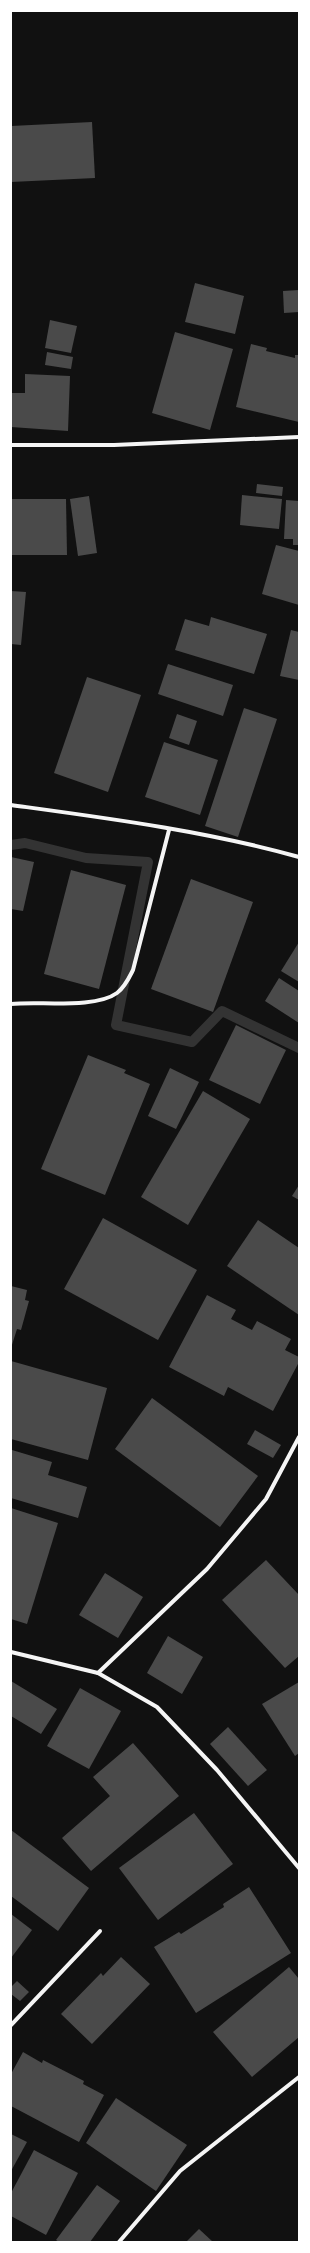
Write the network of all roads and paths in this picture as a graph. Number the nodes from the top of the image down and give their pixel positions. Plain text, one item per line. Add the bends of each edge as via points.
1 (299, 437) edge
2 (11, 445) edge
3 (11, 805) edge
4 (169, 830) junction
5 (299, 857) edge
6 (11, 1004) edge
7 (299, 1437) edge
8 (11, 1652) edge
9 (98, 1673) junction
10 (299, 1868) edge
11 (100, 1931) dead end
12 (11, 2025) edge
13 (299, 2076) edge
14 (119, 2242) edge

1 - 2 street via 114,445
3 - 4 street via 97,816
4 - 5 street via 267,848
4 - 6 street via 133,970 127,982 117,993 103,1000
7 - 9 street via 266,1499 212,1564
8 - 9 street
9 - 10 street via 157,1708 217,1770
11 - 12 street
13 - 14 street via 180,2171

